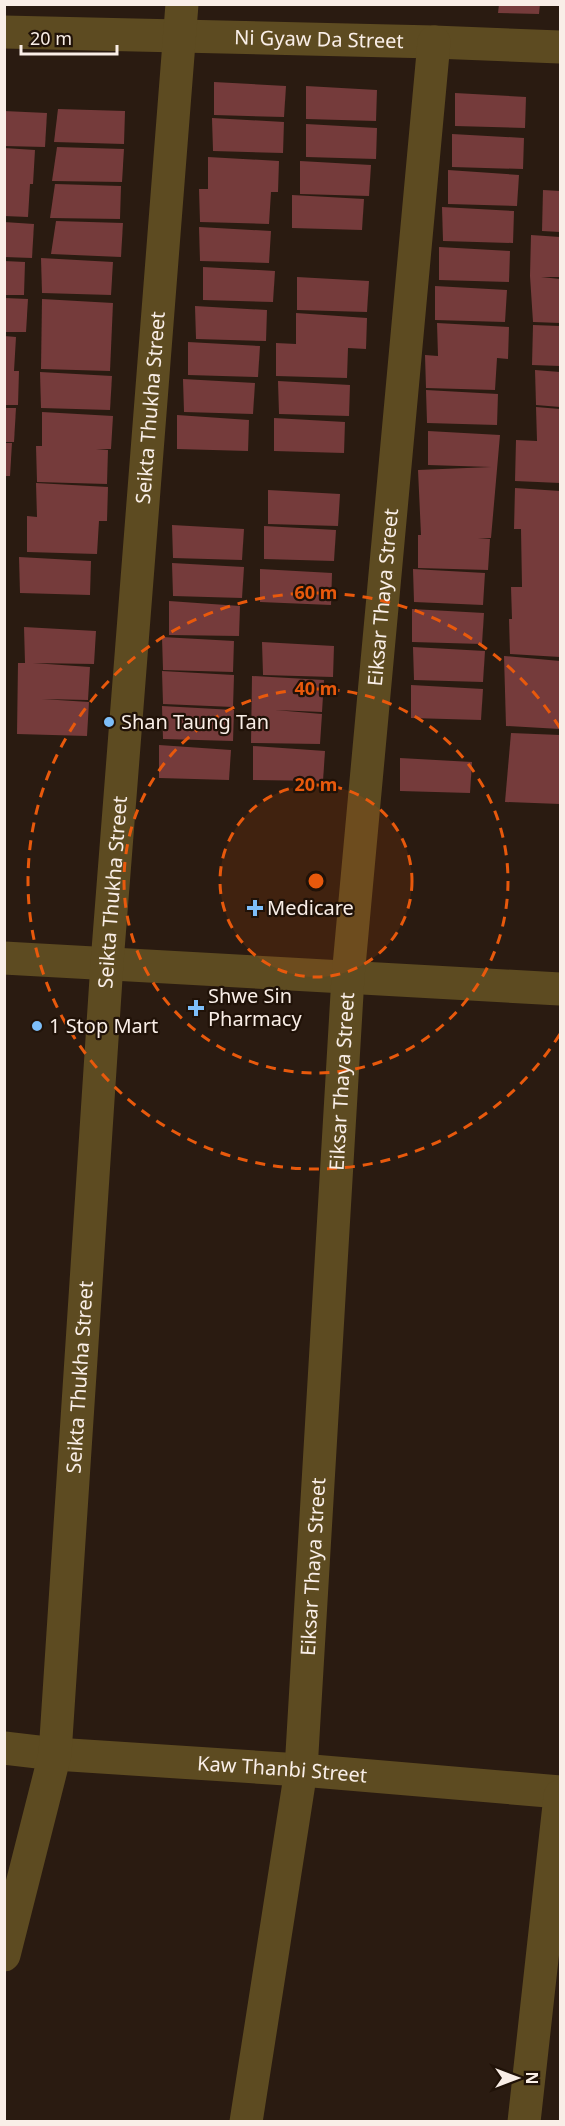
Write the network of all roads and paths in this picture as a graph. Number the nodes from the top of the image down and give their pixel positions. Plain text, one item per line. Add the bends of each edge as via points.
1 (180, 20) edge
2 (4, 32) edge
3 (434, 42) junction
4 (561, 47) edge
5 (4, 957) edge
6 (106, 963) junction
7 (348, 977) junction
8 (561, 989) edge
9 (4, 1748) edge
10 (55, 1754) junction
11 (301, 1770) junction
12 (561, 1794) edge
13 (4, 1954) edge
14 (246, 2121) edge
15 (524, 2121) edge

1 - 2 street, Ni Gyaw Da Street
1 - 3 street, Ni Gyaw Da Street
1 - 6 street, Seikta Thukha Street
3 - 4 street, Ni Gyaw Da Street
3 - 7 street, Eiksar Thaya Street
5 - 6 street
6 - 7 street
6 - 10 street, Seikta Thukha Street
7 - 8 street
7 - 11 street, Eiksar Thaya Street
9 - 10 street, Kaw Thanbi Street
10 - 11 street, Kaw Thanbi Street
10 - 13 street, Seikta Thukha Street
11 - 12 street, Kaw Thanbi Street
11 - 14 street, Eiksar Thaya Street
12 - 15 street

